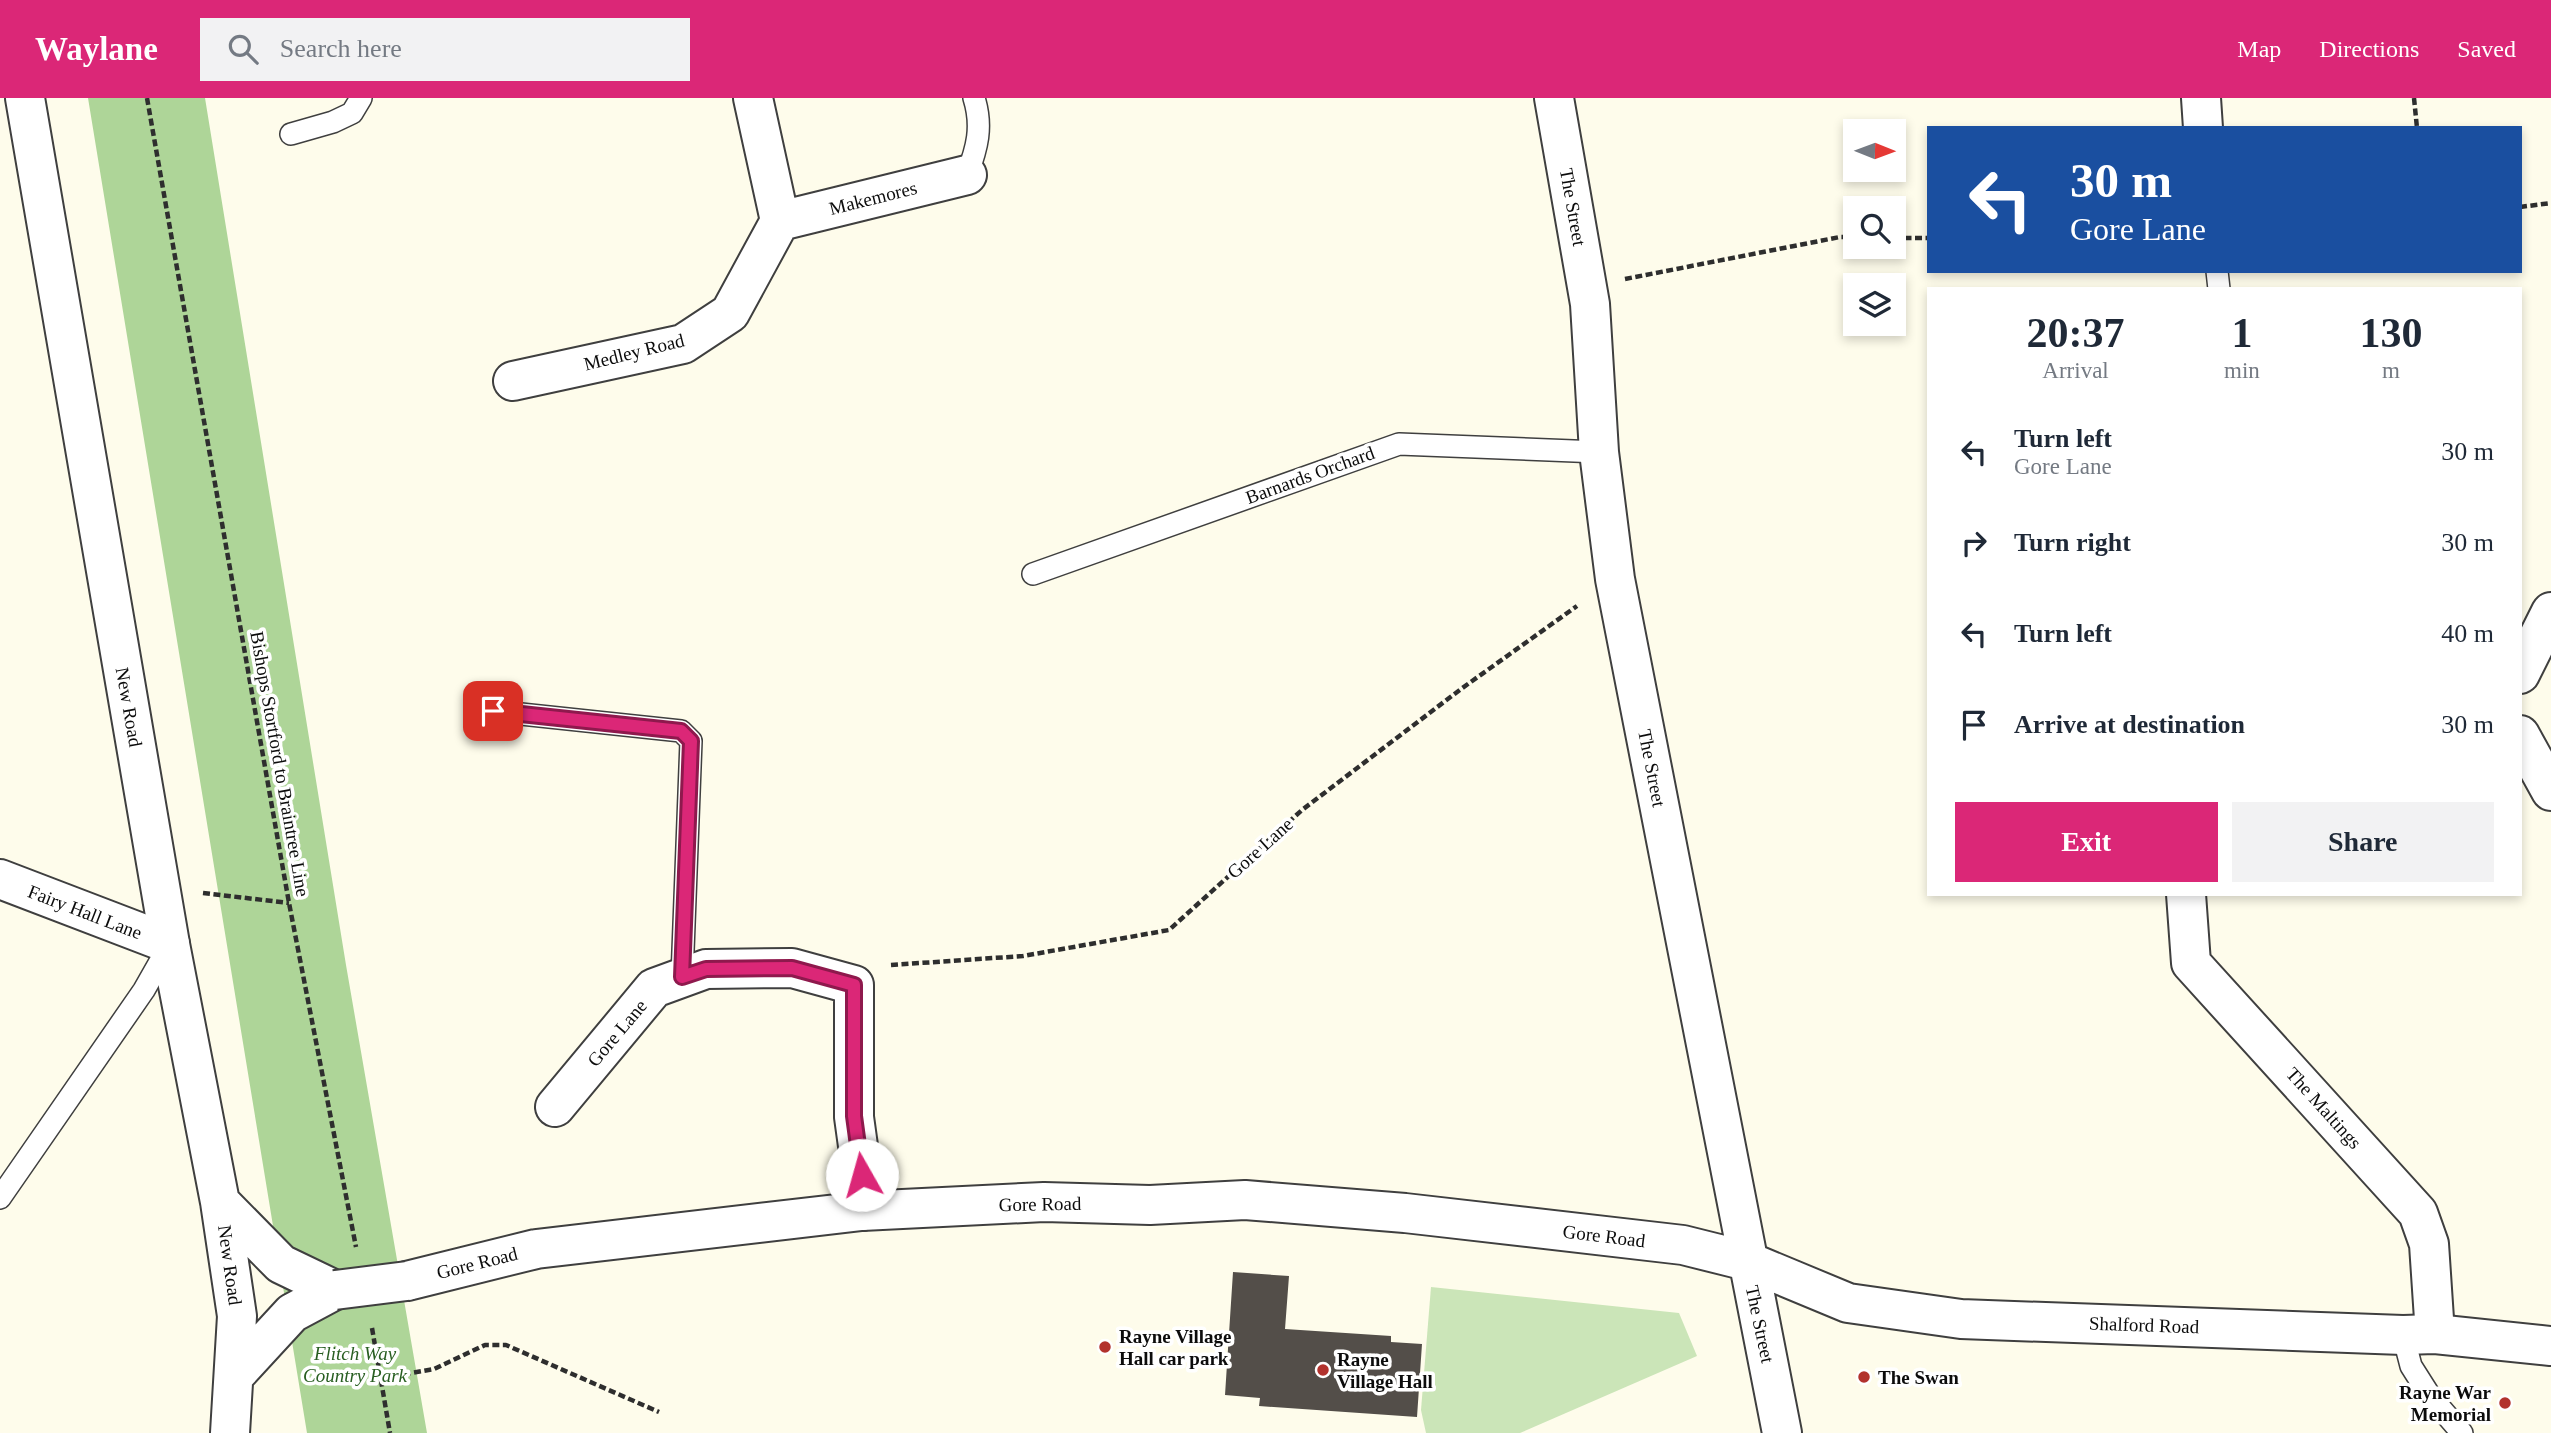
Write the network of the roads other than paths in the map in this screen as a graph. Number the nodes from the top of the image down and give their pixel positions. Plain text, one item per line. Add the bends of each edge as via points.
1 (24, 98) edge
2 (361, 98) edge
3 (753, 98) edge
4 (974, 98) edge
5 (1554, 98) edge
6 (2201, 98) edge
7 (0, 103) edge
8 (2203, 126) edge
9 (291, 134) dead end
10 (967, 175) joint
11 (780, 221) junction
12 (513, 380) dead end
13 (1599, 452) junction
14 (1033, 575) dead end
15 (2551, 612) edge
16 (2522, 670) edge
17 (493, 711) dead end
18 (2522, 739) edge
19 (2551, 791) edge
20 (0, 879) edge
21 (2186, 896) edge
22 (170, 944) junction
23 (682, 977) junction
24 (555, 1107) dead end
25 (0, 1198) edge
26 (220, 1202) junction
27 (862, 1210) junction
28 (1747, 1261) junction
29 (335, 1290) junction
30 (2419, 1335) junction
31 (2551, 1346) edge
32 (234, 1376) junction
33 (230, 1433) edge
34 (1782, 1433) edge
35 (2462, 1433) edge

1 - 7 street
1 - 22 street, New Road
2 - 9 lane via 352,113
3 - 11 street
4 - 10 lane via 978,145
5 - 13 street, The Street via 1590,304
6 - 8 street
10 - 11 street, Makemores
11 - 12 street, Medley Road via 730,313 683,344
13 - 14 lane, Barnards Orchard via 1399,444
13 - 28 street, The Street via 1615,579
15 - 16 street
17 - 23 lane via 681,731 691,741
18 - 19 street
20 - 22 street, Fairy Hall Lane
21 - 30 street, The Maltings via 2191,963 2418,1213 2429,1244
22 - 25 lane via 144,990
22 - 26 street, New Road
23 - 24 street, Gore Lane via 654,988
23 - 27 street, Gore Lane via 706,969 792,968 854,985 854,1116
26 - 29 street via 281,1264
26 - 32 street, New Road via 237,1316
27 - 28 street, Gore Road via 1245,1200 1683,1245
27 - 29 street, Gore Road, bridge via 536,1249 407,1281
28 - 30 street, Shalford Road via 1848,1303 1961,1320
28 - 34 street, The Street
29 - 32 street via 292,1313
30 - 31 street, Shalford Road
30 - 35 lane via 2411,1366
32 - 33 street, New Road

